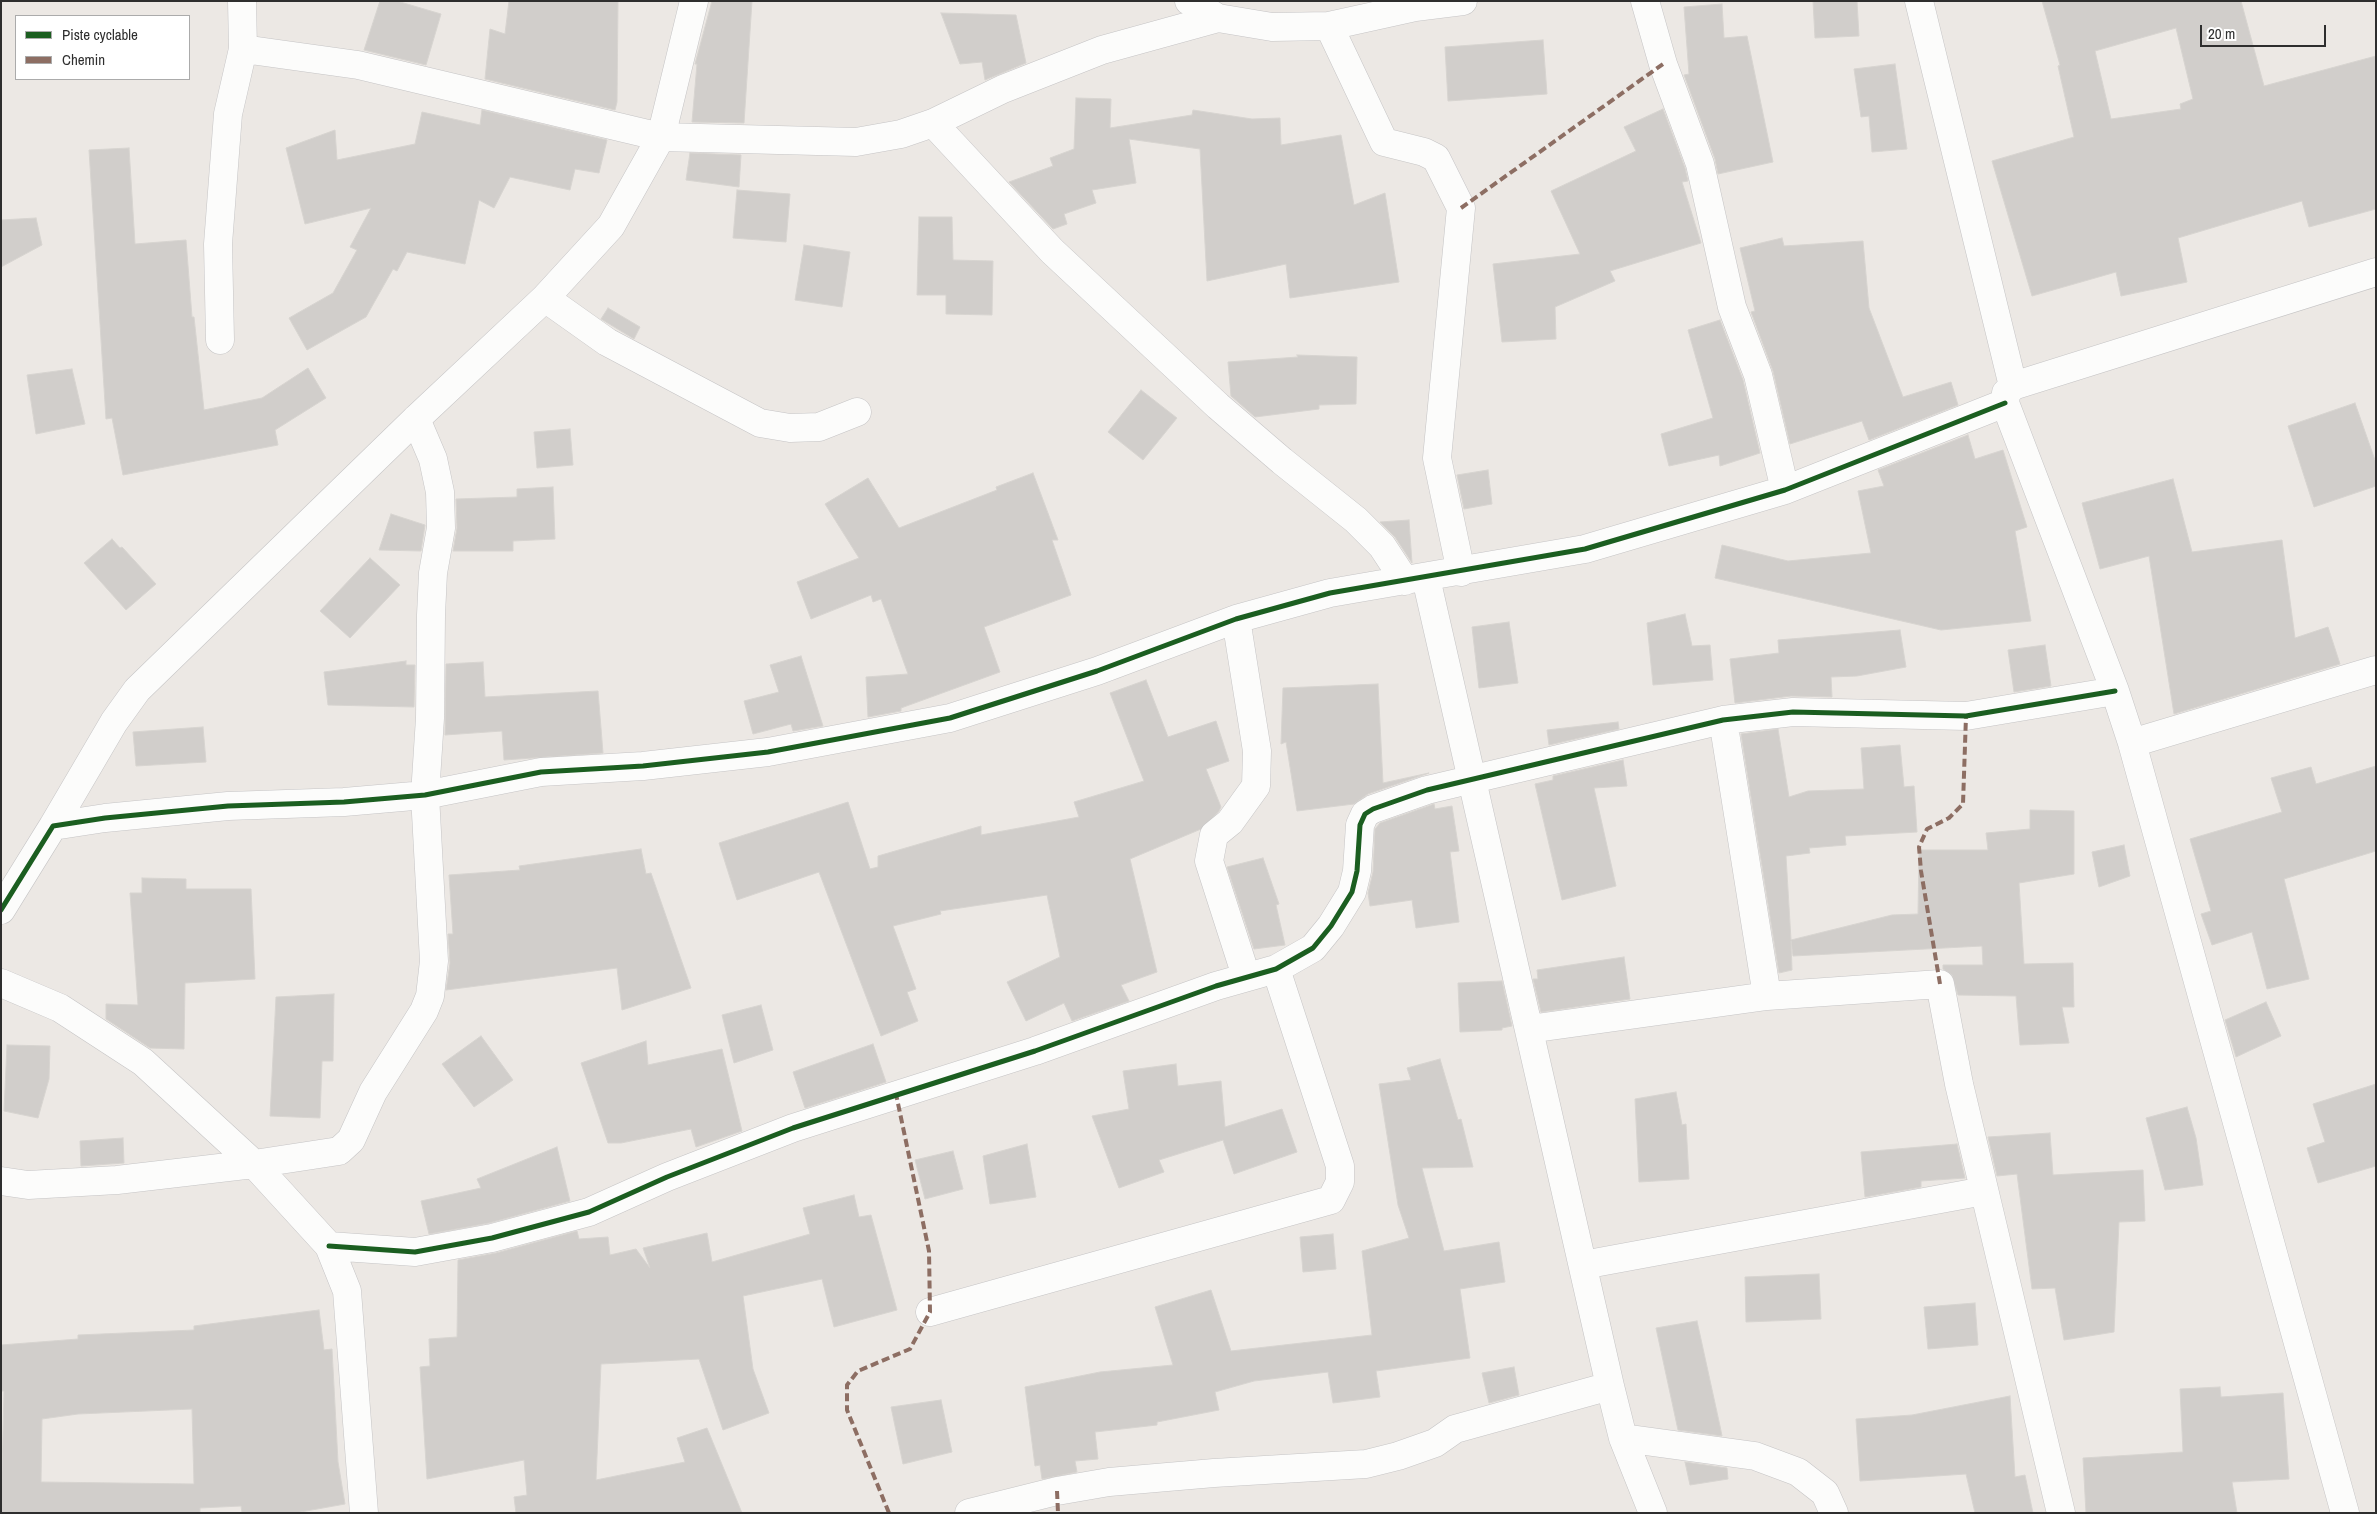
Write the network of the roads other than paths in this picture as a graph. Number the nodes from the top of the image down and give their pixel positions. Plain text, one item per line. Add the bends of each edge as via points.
1 (242, 1) edge
2 (694, 1) edge
3 (1189, 1) edge
4 (1463, 1) edge
5 (1645, 1) edge
6 (1919, 1) edge
7 (1218, 18) junction
8 (1329, 26) junction
9 (243, 49) junction
10 (933, 123) junction
11 (662, 137) junction
12 (2376, 272) edge
13 (545, 298) junction
14 (220, 340) dead end
15 (2009, 394) junction
16 (858, 412) dead end
17 (416, 419) junction
18 (1785, 490) junction
19 (1461, 572) junction
20 (1416, 579) junction
21 (1236, 619) junction
22 (2376, 670) edge
23 (2115, 691) junction
24 (1723, 720) junction
25 (2132, 743) junction
26 (1472, 780) junction
27 (425, 795) junction
28 (53, 826) junction
29 (1, 910) edge
30 (1276, 969) junction
31 (1246, 976) junction
32 (1, 984) edge
33 (1767, 996) junction
34 (1528, 1029) junction
35 (254, 1164) junction
36 (1, 1181) edge
37 (1984, 1191) junction
38 (329, 1246) junction
39 (1583, 1265) junction
40 (930, 1312) dead end
41 (1610, 1386) junction
42 (1623, 1438) junction
43 (364, 1513) edge
44 (969, 1513) edge
45 (1653, 1513) edge
46 (1834, 1513) edge
47 (2061, 1513) edge
48 (2345, 1513) edge

1 - 9 street
2 - 11 street
3 - 7 street
4 - 8 street via 1415,7
5 - 18 street via 1663,64 1700,164 1732,307 1758,375
6 - 15 street
7 - 8 street via 1272,27
7 - 10 street via 1102,50 1003,89
8 - 19 street via 1384,142 1436,158 1461,208 1437,458
9 - 11 street via 358,65
9 - 14 street via 228,114 218,244
10 - 11 street via 902,134 856,142
10 - 20 street via 1052,251 1218,406 1356,520
11 - 13 street via 611,226
12 - 15 street
13 - 16 street via 607,342 760,423 790,428 819,427
13 - 17 street
15 - 18 street
15 - 23 street
17 - 27 street via 433,459 441,528 430,615 430,718
17 - 28 street via 138,690 114,722
18 - 19 street via 1586,549
19 - 20 street
20 - 21 street via 1330,593
20 - 26 street
21 - 27 street via 1096,671 950,718 768,752 643,766 541,772
21 - 31 street via 1257,751 1256,786 1230,822 1214,835 1209,861
22 - 25 street
23 - 24 street via 1966,716 1793,712
23 - 25 street
24 - 26 street
24 - 33 street
25 - 48 street
26 - 30 street via 1427,790 1365,814 1360,825 1352,892 1313,948
26 - 34 street
27 - 28 street via 228,806
27 - 35 street via 434,961 430,996 424,1012 373,1092 346,1147 340,1152
28 - 29 street
30 - 31 street
30 - 40 street via 1340,1166 1340,1182 1331,1200
31 - 38 street via 1035,1051 793,1128 667,1177 590,1212 492,1238 415,1252
32 - 35 street via 60,1008 142,1062
33 - 34 street
33 - 37 street via 1940,984
34 - 39 street
35 - 36 street via 117,1180 28,1185
35 - 38 street
37 - 39 street
37 - 47 street
38 - 43 street via 347,1291
39 - 41 street
41 - 42 street
41 - 44 street via 1455,1429 1435,1443 1366,1464 1109,1482 1056,1491
42 - 45 street
42 - 46 street via 1755,1456 1798,1472 1826,1493

